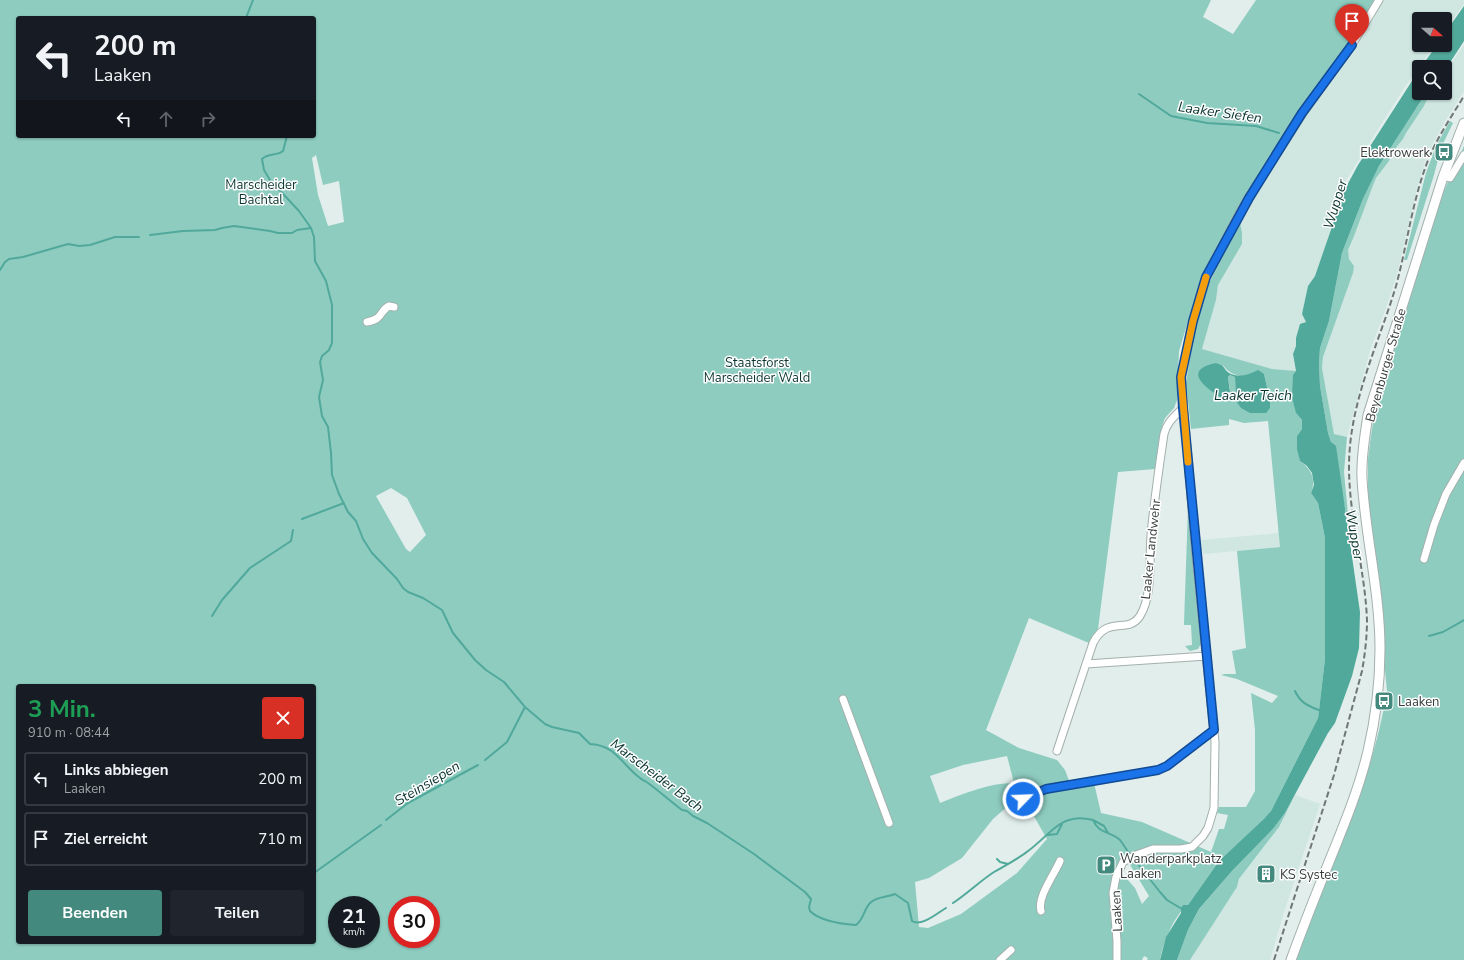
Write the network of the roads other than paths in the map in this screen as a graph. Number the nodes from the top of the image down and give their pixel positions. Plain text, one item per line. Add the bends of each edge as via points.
1 (1379, 0) edge
2 (1464, 123) edge
3 (1464, 155) edge
4 (1443, 176) junction
5 (394, 307) dead end
6 (367, 322) dead end
7 (1183, 408) junction
8 (1464, 463) edge
9 (1424, 559) dead end
10 (1207, 656) junction
11 (1086, 664) junction
12 (843, 699) dead end
13 (1214, 730) junction
14 (1057, 751) dead end
15 (1023, 799) dead end
16 (889, 823) dead end
17 (1060, 861) dead end
18 (1041, 911) dead end
19 (1010, 950) dead end
20 (1000, 960) edge
21 (1117, 960) edge
22 (1291, 960) edge

1 - 7 street, Laaken via 1352,45 1302,113 1249,197 1206,277 1181,377
2 - 4 main road, Beyenburger Straße
3 - 4 street via 1450,178
4 - 22 main road, Beyenburger Straße via 1374,394 1365,435 1363,495 1380,648 1378,690 1371,737 1353,800
5 - 6 street via 386,307 378,319
7 - 10 street, Laaken
7 - 11 street, Laaker Landwehr via 1170,420 1164,434 1153,511 1148,592 1143,611 1131,624 1111,626 1101,632
8 - 9 street via 1446,494
10 - 11 street
10 - 13 street, Laaken
11 - 14 street, Laaker Landwehr
12 - 16 street
13 - 15 street via 1158,770 1046,789
13 - 21 street, Laaken via 1215,799 1212,818 1203,836 1192,847 1153,849 1128,858 1118,869 1113,893
17 - 18 street via 1044,892
19 - 20 street

